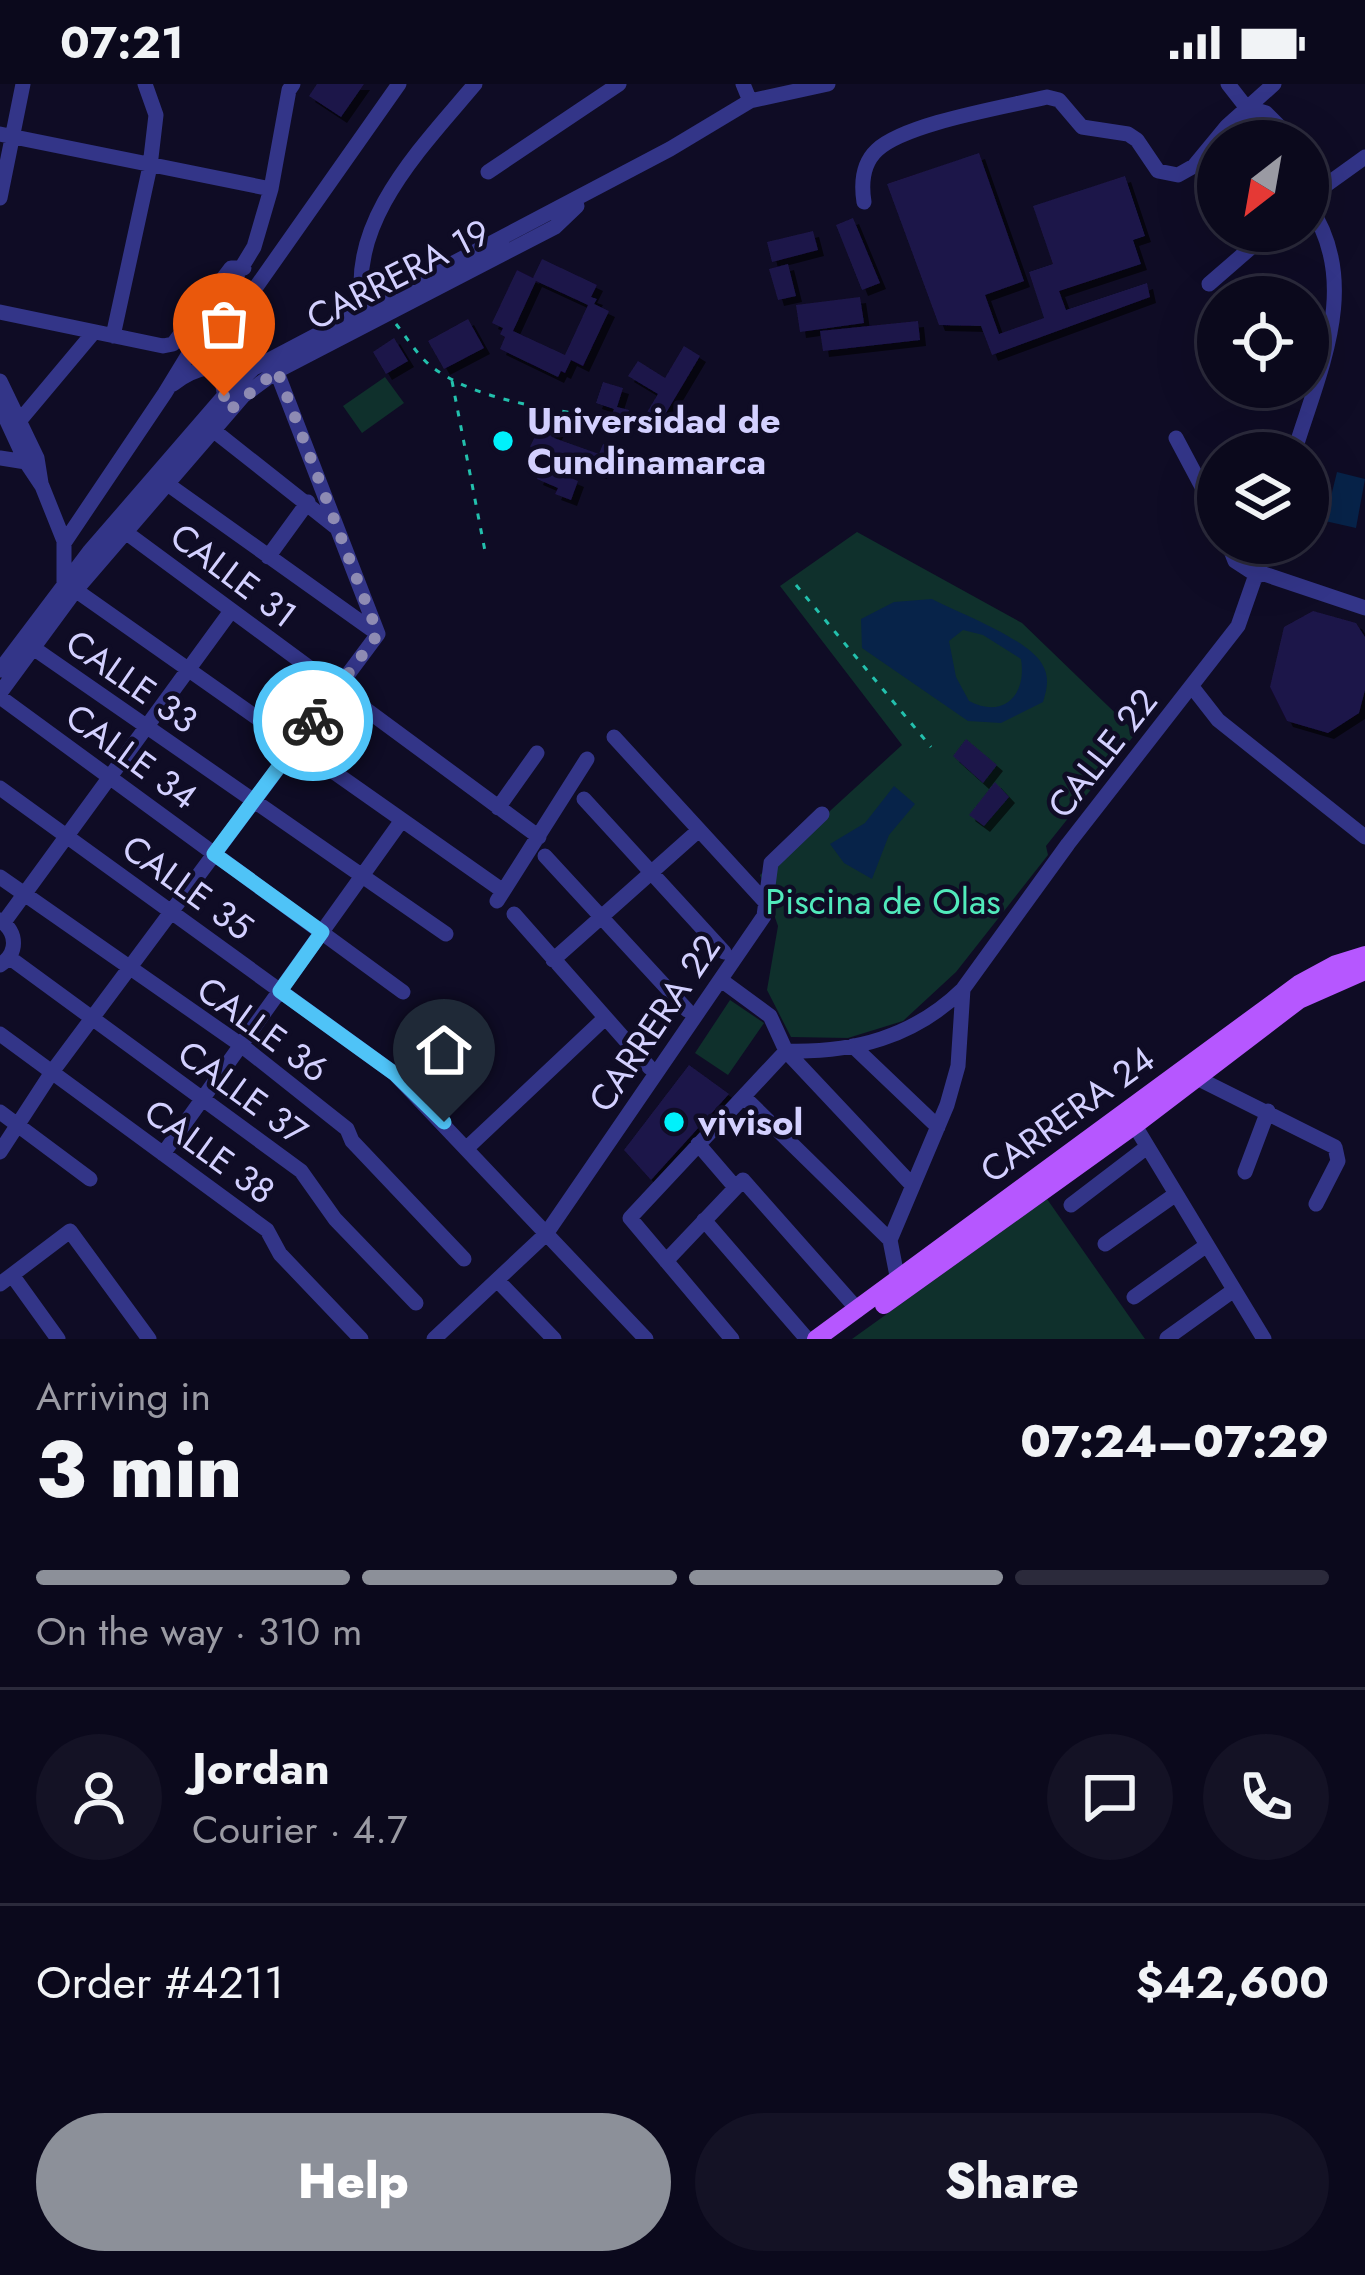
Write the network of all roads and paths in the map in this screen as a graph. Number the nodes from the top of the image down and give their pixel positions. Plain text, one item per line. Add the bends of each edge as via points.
1 (23, 84) edge
2 (145, 84) edge
3 (293, 84) edge
4 (399, 84) edge
5 (475, 84) edge
6 (619, 84) edge
7 (743, 84) edge
8 (828, 84) edge
9 (1228, 84) edge
10 (1274, 84) edge
11 (750, 101) junction
12 (1246, 107) junction
13 (1251, 120) edge
14 (1274, 120) edge
15 (6, 135) edge
16 (1365, 157) edge
17 (150, 166) junction
18 (488, 172) dead end
19 (596, 187) junction
20 (271, 189) junction
21 (1329, 189) edge
22 (0, 198) edge
23 (864, 202) dead end
24 (1329, 245) edge
25 (1246, 252) edge
26 (244, 268) junction
27 (1218, 276) edge
28 (0, 312) edge
29 (389, 312) junction
30 (366, 315) junction
31 (94, 332) junction
32 (113, 336) junction
33 (274, 364) junction
34 (218, 366) junction
35 (249, 372) junction
36 (452, 380) junction
37 (0, 381) edge
38 (165, 393) junction
39 (227, 403) junction
40 (0, 406) edge
41 (605, 419) dead end
42 (15, 422) junction
43 (213, 430) junction
44 (1300, 432) edge
45 (1176, 438) dead end
46 (0, 458) edge
47 (26, 462) junction
48 (1197, 478) edge
49 (166, 483) junction
50 (42, 486) junction
51 (308, 502) junction
52 (340, 530) junction
53 (124, 531) junction
54 (64, 543) junction
55 (485, 551) dead end
56 (97, 552) junction
57 (268, 557) junction
58 (1240, 564) edge
59 (1261, 564) edge
60 (1258, 574) junction
61 (796, 585) dead end
62 (69, 586) junction
63 (1365, 608) edge
64 (231, 611) junction
65 (378, 634) junction
66 (27, 644) junction
67 (0, 670) edge
68 (186, 670) junction
69 (1193, 688) junction
70 (336, 690) junction
71 (0, 695) edge
72 (144, 727) junction
73 (614, 737) dead end
74 (294, 746) junction
75 (931, 747) dead end
76 (537, 753) dead end
77 (587, 759) dead end
78 (109, 776) junction
79 (0, 788) edge
80 (584, 800) dead end
81 (254, 801) junction
82 (498, 808) junction
83 (822, 814) dead end
84 (402, 820) junction
85 (699, 830) junction
86 (65, 836) junction
87 (1365, 837) edge
88 (539, 838) junction
89 (214, 854) junction
90 (544, 856) dead end
91 (651, 873) junction
92 (362, 876) junction
93 (0, 877) edge
94 (24, 895) junction
95 (767, 904) junction
96 (171, 912) junction
97 (514, 914) dead end
98 (604, 916) junction
99 (2, 921) edge
100 (322, 932) junction
101 (446, 934) dead end
102 (724, 952) dead end
103 (1365, 955) edge
104 (553, 960) junction
105 (5, 961) edge
106 (128, 970) junction
107 (1365, 970) edge
108 (721, 980) junction
109 (963, 989) junction
110 (280, 991) junction
111 (403, 992) dead end
112 (687, 1010) dead end
113 (605, 1018) junction
114 (92, 1019) junction
115 (0, 1034) edge
116 (241, 1046) junction
117 (853, 1046) junction
118 (786, 1051) junction
119 (650, 1068) dead end
120 (52, 1072) junction
121 (1190, 1074) junction
122 (744, 1097) junction
123 (200, 1099) junction
124 (1268, 1111) junction
125 (0, 1112) edge
126 (1131, 1118) junction
127 (17, 1125) junction
128 (938, 1127) junction
129 (698, 1144) junction
130 (468, 1147) junction
131 (1147, 1147) junction
132 (0, 1152) edge
133 (164, 1154) junction
134 (1245, 1172) dead end
135 (90, 1179) dead end
136 (739, 1184) junction
137 (914, 1186) junction
138 (1176, 1194) junction
139 (1316, 1204) dead end
140 (1071, 1205) dead end
141 (704, 1220) junction
142 (546, 1234) junction
143 (890, 1240) junction
144 (1105, 1244) dead end
145 (1207, 1245) junction
146 (464, 1258) dead end
147 (666, 1261) junction
148 (6, 1280) edge
149 (497, 1280) junction
150 (898, 1281) junction
151 (1234, 1290) junction
152 (1134, 1297) dead end
153 (416, 1303) dead end
154 (858, 1310) junction
155 (548, 1333) edge
156 (1167, 1338) edge
157 (1262, 1338) edge
158 (58, 1339) edge
159 (149, 1339) edge
160 (361, 1339) edge
161 (434, 1339) edge
162 (529, 1339) edge
163 (646, 1339) edge
164 (732, 1339) edge
165 (811, 1339) edge
166 (836, 1339) edge

1 - 15 street
2 - 17 street via 156,115
3 - 20 street
4 - 34 street via 223,334
5 - 30 street via 382,208 360,278
6 - 18 street
7 - 11 street
8 - 11 street, CARRERA 19
9 - 12 street
10 - 12 street
11 - 19 street, CARRERA 19
12 - 13 street
12 - 14 street
12 - 23 street via 1194,166 1168,176 1137,140 1082,127 1054,97 956,119 877,150 862,177
15 - 17 street
15 - 22 street
16 - 21 street
17 - 20 street
17 - 32 street
19 - 29 street, CARRERA 19 via 555,227
19 - 30 street, CARRERA 19
20 - 26 street
24 - 44 street via 1335,316
25 - 27 street
26 - 32 street via 232,268 173,344
26 - 38 street
28 - 31 street
29 - 30 street, CARRERA 19
29 - 36 path via 429,365
30 - 33 street, CARRERA 19
31 - 32 street
31 - 42 street
33 - 35 street, CARRERA 19
33 - 39 street, CARRERA 19
33 - 52 street
34 - 35 street
34 - 38 street via 188,374
34 - 39 street
35 - 39 street, CARRERA 19
36 - 41 path
36 - 55 path
37 - 42 street
38 - 54 street
39 - 43 street, CARRERA 19
39 - 56 street, CARRERA 19
40 - 42 street
42 - 47 street
42 - 50 street
43 - 49 street, CARRERA 19
43 - 51 street
45 - 48 street
46 - 47 street
47 - 50 street
49 - 53 street, CARRERA 19
49 - 57 street
50 - 54 street
51 - 52 street
51 - 57 street
52 - 65 street
53 - 56 street, CARRERA 19
53 - 64 street, CALLE 31
54 - 56 street
54 - 62 street
56 - 62 street, CARRERA 19
57 - 65 street
58 - 60 street
59 - 60 street, CALLE 22
60 - 63 street
60 - 69 street, CALLE 22 via 1238,626
61 - 75 path
62 - 66 street, CARRERA 19
62 - 68 street
64 - 68 street
64 - 70 street, CALLE 31
65 - 70 street
66 - 67 street, CARRERA 19
66 - 71 street, CARRERA 19
66 - 72 street, CALLE 33
68 - 72 street
68 - 74 street
69 - 87 street via 1218,720
69 - 109 street, CALLE 22
70 - 74 street
70 - 82 street, CALLE 31
71 - 78 street, CALLE 34
72 - 78 street
72 - 81 street, CALLE 33
73 - 85 street
74 - 81 street
74 - 84 street
76 - 82 street
77 - 88 street
78 - 86 street
78 - 89 street, CALLE 34
79 - 86 street, CALLE 35
80 - 91 street
81 - 89 street
81 - 92 street, CALLE 33
82 - 88 street, CALLE 31
83 - 95 street, CARRERA 22 via 771,863
84 - 88 street via 500,896
84 - 92 street
85 - 91 street
85 - 95 street
86 - 94 street
86 - 96 street, CALLE 35
89 - 96 street
89 - 100 street, CALLE 34
90 - 98 street
91 - 98 street
91 - 102 street
92 - 100 street
92 - 101 street, CALLE 33
93 - 94 street, CALLE 36
94 - 99 street
94 - 106 street, CALLE 36
95 - 108 street, CARRERA 22
96 - 106 street
96 - 110 street, CALLE 35
97 - 104 street
98 - 104 street
98 - 112 street
99 - 105 street via 13,935
100 - 110 street
100 - 111 street, CALLE 34
103 - 121 main road, CARRERA 24 via 1299,984
104 - 113 street
105 - 114 street, CALLE 37
106 - 114 street
106 - 116 street, CALLE 36
107 - 121 main road, CARRERA 24 via 1299,1000
108 - 118 street via 770,1016
108 - 142 street, CARRERA 22
109 - 117 street via 890,1039
109 - 128 street via 958,1066
110 - 116 street
110 - 130 street, CALLE 35 via 395,1074
113 - 119 street
113 - 130 street
114 - 120 street
114 - 123 street, CALLE 37
115 - 120 street, CALLE 38
116 - 123 street
116 - 146 street, CALLE 36 via 347,1129
117 - 118 street
117 - 128 street
118 - 122 street
118 - 137 street
120 - 127 street
120 - 133 street, CALLE 38
121 - 124 street
121 - 126 main road, CARRERA 24
122 - 129 street
122 - 143 street
123 - 133 street
123 - 153 street, CALLE 37 via 302,1172 335,1220
124 - 134 street
124 - 139 street via 1338,1151
125 - 127 street
126 - 131 street
126 - 150 main road, CARRERA 24
126 - 166 main road, CARRERA 24
127 - 132 street
127 - 135 street
128 - 137 street
129 - 136 street
129 - 147 street via 630,1219
130 - 142 street, CALLE 35
131 - 138 street
131 - 140 street
133 - 160 street, CALLE 38 via 267,1230
136 - 141 street
136 - 154 street
137 - 143 street
138 - 144 street
138 - 145 street
141 - 147 street
141 - 165 street
142 - 149 street, CARRERA 22
142 - 163 street, CALLE 35
143 - 150 street
145 - 151 street
145 - 152 street
147 - 164 street
148 - 158 street
148 - 159 street via 70,1232
149 - 155 street
149 - 161 street, CARRERA 22
150 - 154 main road, CARRERA 24
151 - 156 street
151 - 157 street
154 - 165 main road, CARRERA 24
155 - 162 street

